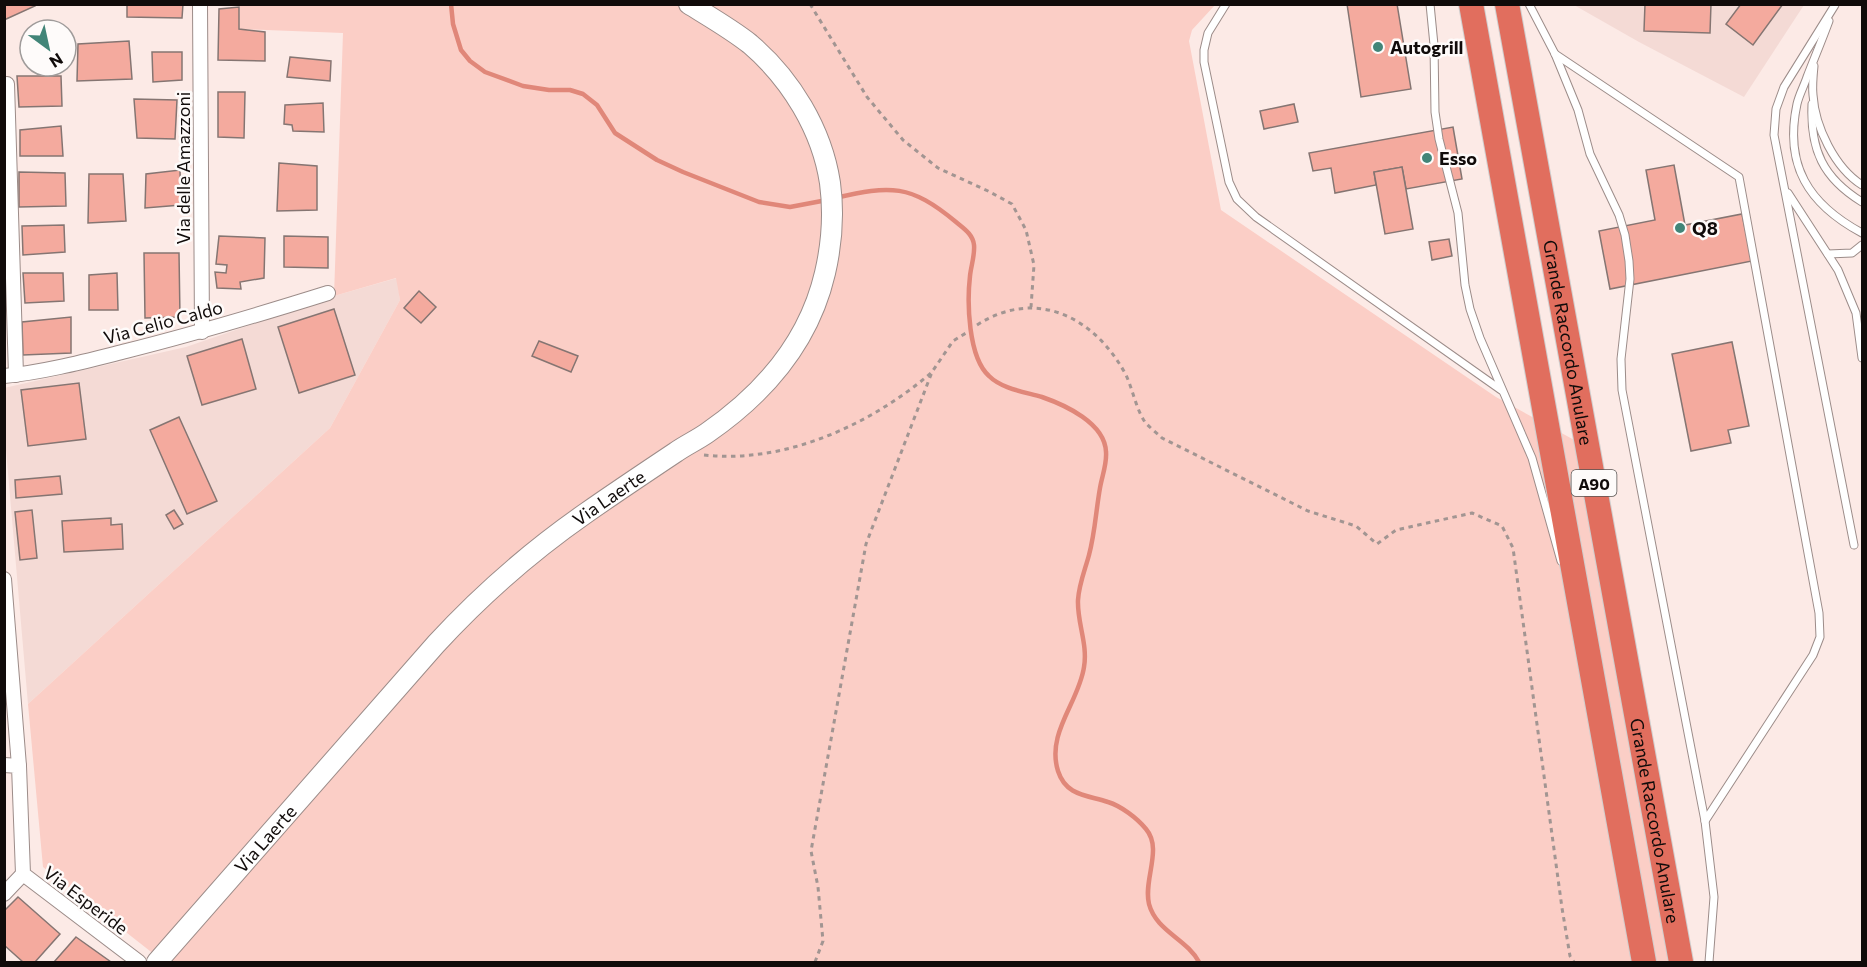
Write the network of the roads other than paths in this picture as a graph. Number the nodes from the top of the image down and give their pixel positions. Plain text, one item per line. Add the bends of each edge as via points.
1 (200, 4) edge
2 (689, 4) edge
3 (1226, 4) edge
4 (1431, 4) edge
5 (1471, 4) edge
6 (1507, 4) edge
7 (1528, 4) edge
8 (1835, 4) edge
9 (1555, 54) junction
10 (1814, 65) junction
11 (7, 84) dead end
12 (1863, 185) edge
13 (1785, 189) junction
14 (1863, 202) edge
15 (1863, 233) edge
16 (1863, 245) edge
17 (1828, 254) junction
18 (328, 293) dead end
19 (202, 332) junction
20 (1863, 358) edge
21 (10, 375) edge
22 (1503, 391) junction
23 (1854, 545) dead end
24 (4, 579) edge
25 (1583, 626) junction
26 (4, 765) edge
27 (19, 766) junction
28 (1705, 821) junction
29 (23, 874) junction
30 (4, 894) edge
31 (139, 963) edge
32 (157, 963) edge
33 (1644, 963) edge
34 (1681, 963) edge
35 (1709, 963) edge

1 - 19 street, Via delle Amazzoni
2 - 32 street, Via Laerte via 741,38 774,69 811,123 822,148 829,175 832,229 818,298 805,329 787,358 751,399 553,537 479,598
3 - 22 lane via 1208,33 1204,62 1227,176 1237,199 1256,217
4 - 22 lane via 1435,112 1458,213 1468,301
5 - 25 highway, Grande Raccordo Anulare / A90
6 - 34 highway, Grande Raccordo Anulare / A90
7 - 9 lane
8 - 10 lane
8 - 13 lane via 1784,87 1776,109 1774,135
8 - 15 lane via 1797,102 1795,158 1813,195
9 - 28 lane via 1578,110 1590,154 1619,215 1628,249 1630,279 1621,352 1622,390
9 - 28 lane via 1739,177 1819,613 1820,637 1813,655
10 - 12 lane via 1813,97 1823,135 1835,159
10 - 14 lane via 1811,123 1815,145 1836,183
11 - 21 street
13 - 17 lane
13 - 23 lane
16 - 17 lane via 1852,253
17 - 20 lane via 1856,313
18 - 19 street, Via Celio Caldo
19 - 21 street, Via Celio Caldo via 101,358
22 - 25 lane via 1532,458
24 - 27 street, Via Esperide
25 - 33 highway, Grande Raccordo Anulare / A90
26 - 27 street
27 - 29 street, Via Esperide
28 - 35 lane via 1714,897
29 - 30 street
29 - 31 street, Via Esperide

